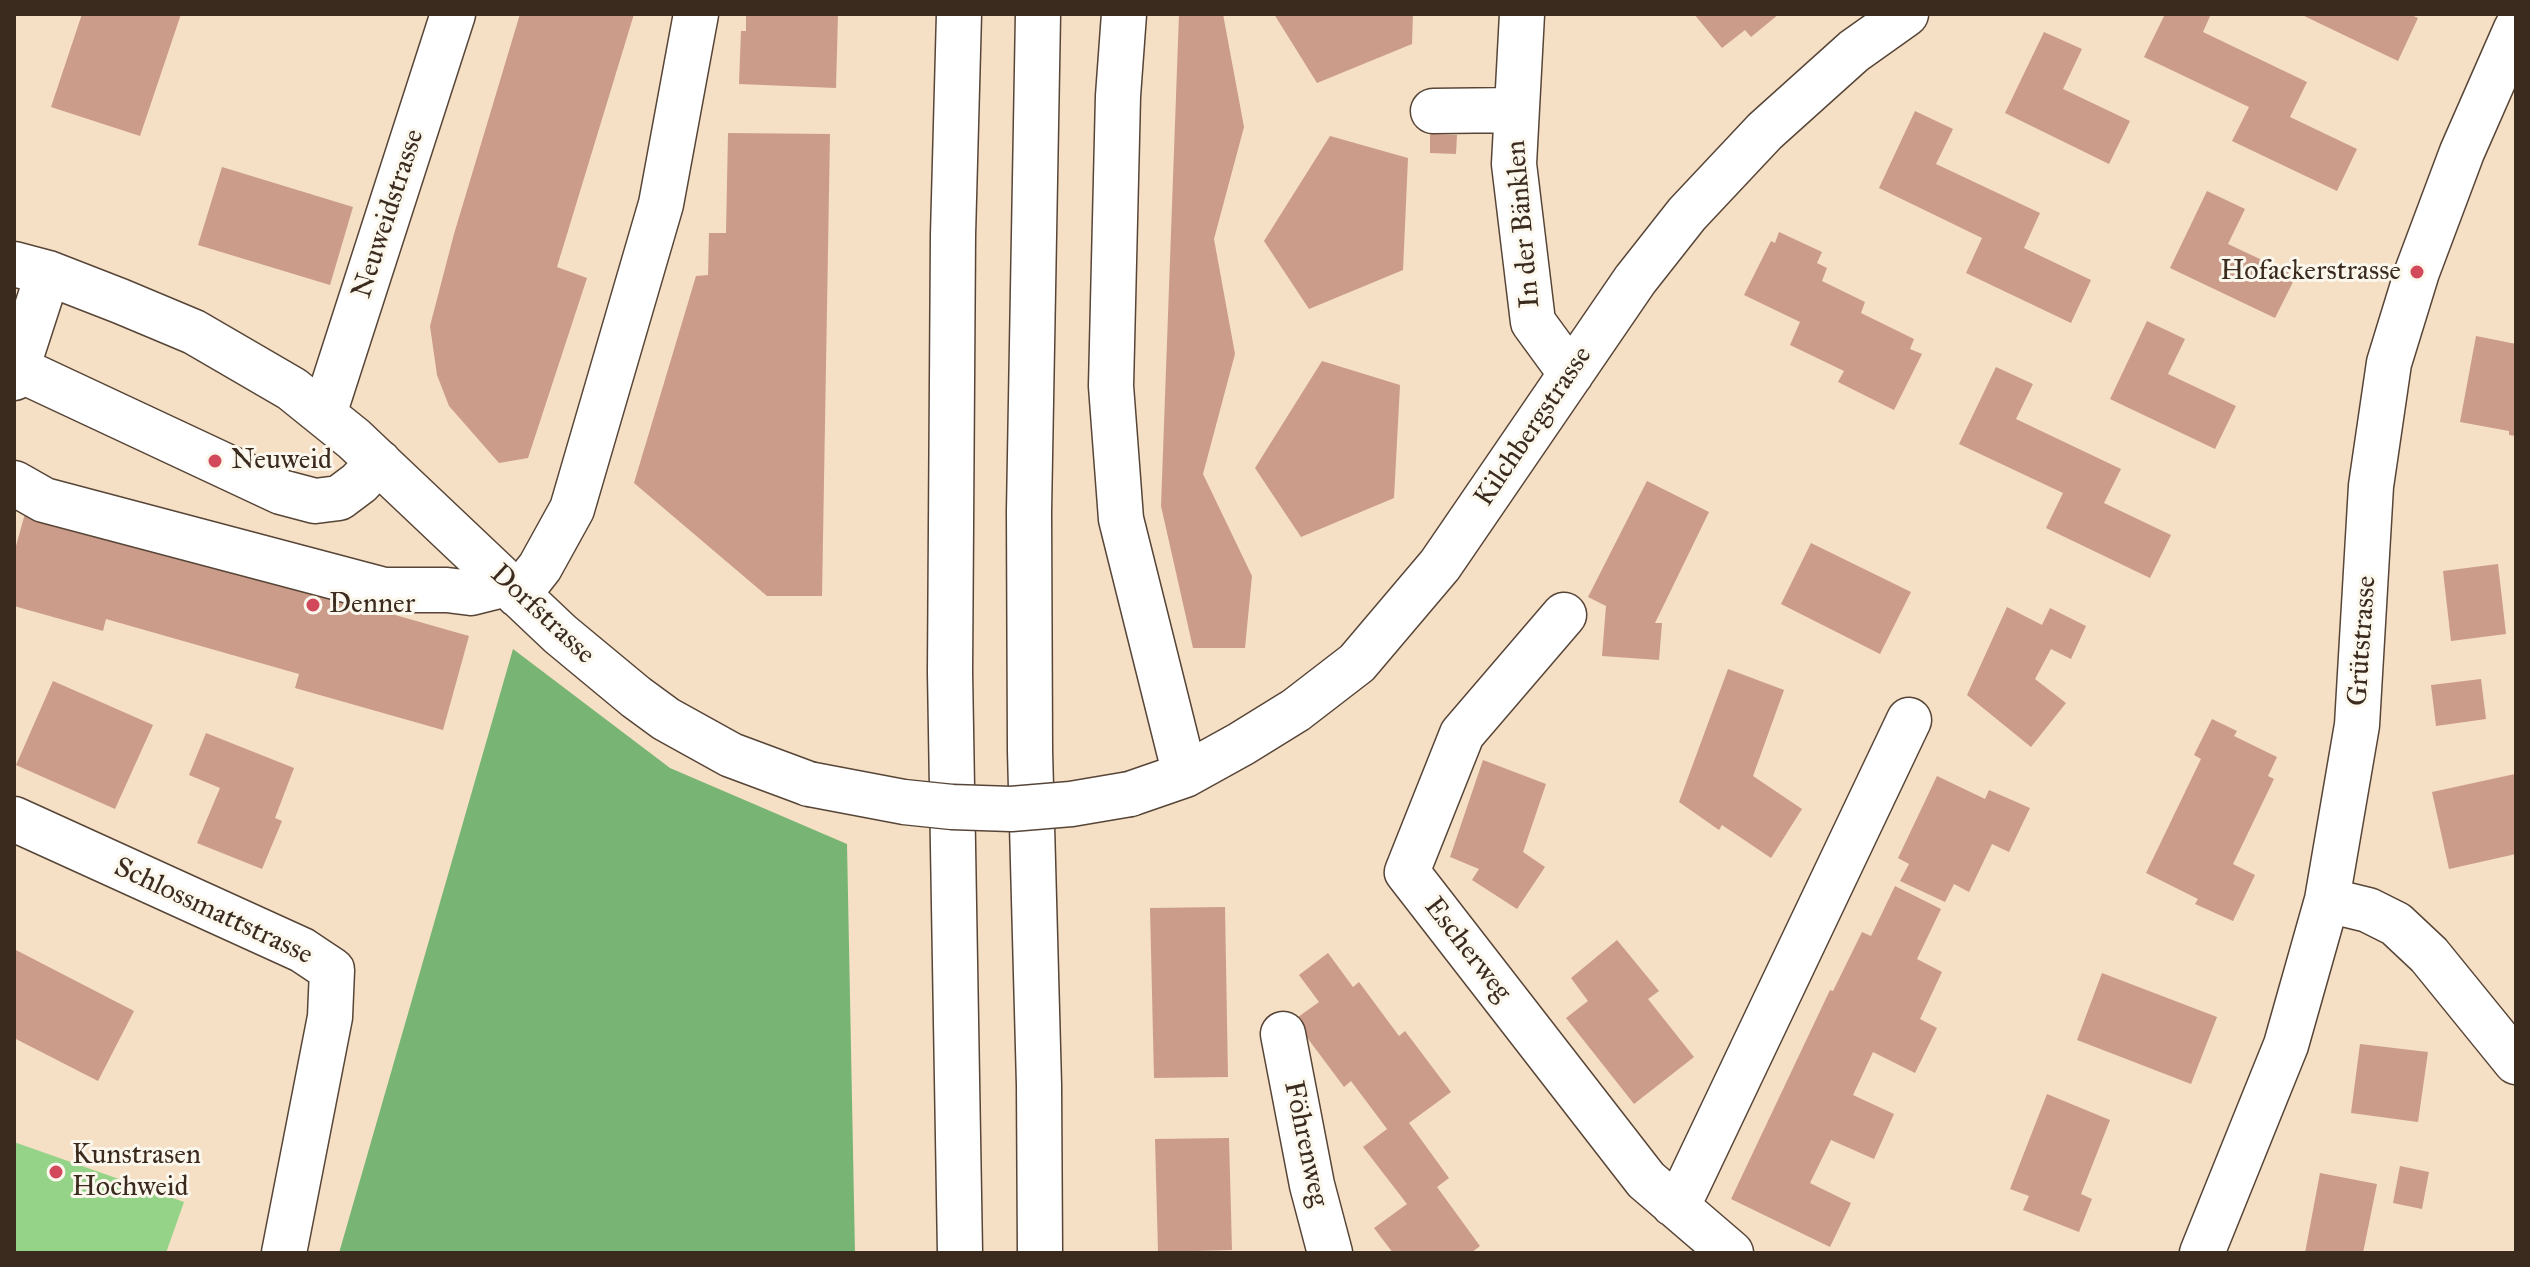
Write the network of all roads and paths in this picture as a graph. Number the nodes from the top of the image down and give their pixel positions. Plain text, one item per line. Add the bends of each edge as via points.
1 (453, 14) edge
2 (696, 14) edge
3 (959, 14) edge
4 (1038, 14) edge
5 (1124, 14) edge
6 (1522, 14) edge
7 (1906, 14) edge
8 (2516, 29) edge
9 (1516, 110) junction
10 (1433, 111) dead end
11 (31, 269) edge
12 (16, 374) edge
13 (1571, 374) junction
14 (324, 414) junction
15 (379, 462) junction
16 (14, 483) edge
17 (512, 589) junction
18 (1564, 615) dead end
19 (1909, 720) dead end
20 (1185, 775) junction
21 (1130, 794) joint
22 (14, 819) edge
23 (2327, 900) junction
24 (1283, 1034) dead end
25 (2516, 1062) edge
26 (1673, 1204) junction
27 (284, 1253) edge
28 (960, 1253) edge
29 (1040, 1253) edge
30 (1330, 1253) edge
31 (1731, 1253) edge
32 (2202, 1253) edge

1 - 14 main road, Neuweidstrasse
2 - 17 main road via 661,204 572,509 540,567
3 - 28 main road via 950,672
4 - 29 main road via 1029,527
5 - 20 main road via 1111,386 1121,519
6 - 9 main road, In der Bänklen
7 - 13 main road, Kilchbergstrasse via 1854,51 1765,131 1687,214
8 - 23 main road, Grütstrasse via 2462,152 2389,363 2371,486 2357,725
9 - 10 main road
9 - 13 main road, In der Bänklen via 1514,164 1533,322
11 - 12 main road
11 - 14 main road, Dorfstrasse via 194,332 253,364
12 - 15 main road via 281,492 315,501 339,498
13 - 20 main road, Kilchbergstrasse via 1440,565 1357,663 1296,710
14 - 15 main road, Dorfstrasse
15 - 17 main road, Dorfstrasse
16 - 17 main road via 44,500 384,590
17 - 21 main road, Dorfstrasse, bridge via 599,668 666,719 731,755 809,784 952,807 1026,808
18 - 26 main road, Escherweg via 1462,734 1407,872 1646,1180
19 - 26 main road via 1686,1189
20 - 21 main road, Kilchbergstrasse
22 - 27 main road, Schlossmattstrasse via 302,950 332,970 330,1017
23 - 25 main road via 2368,910 2396,924 2429,955
23 - 32 main road, Grütstrasse via 2286,1045
24 - 30 main road, Föhrenweg
26 - 31 main road, Escherweg

